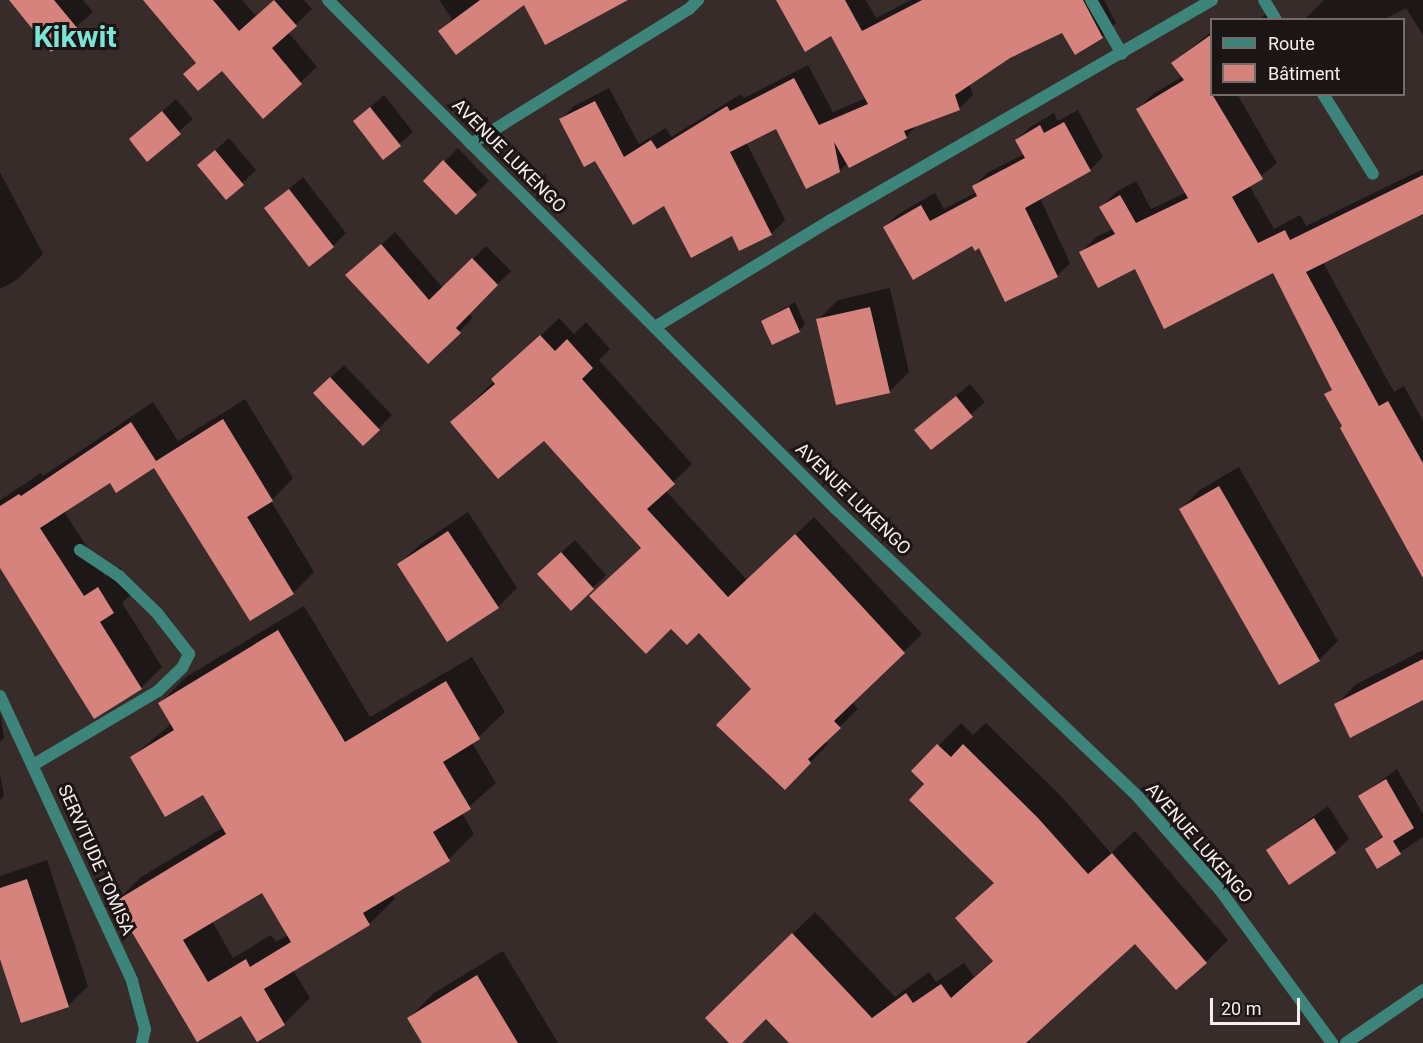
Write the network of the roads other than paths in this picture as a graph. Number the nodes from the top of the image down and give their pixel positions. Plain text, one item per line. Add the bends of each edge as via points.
1 (328, 0) edge
2 (698, 0) edge
3 (1091, 0) edge
4 (1212, 0) edge
5 (1264, 0) edge
6 (1275, 18) edge
7 (1122, 54) junction
8 (1324, 96) edge
9 (471, 144) junction
10 (1373, 174) dead end
11 (655, 327) junction
12 (80, 550) dead end
13 (0, 696) edge
14 (33, 765) junction
15 (1423, 990) edge
16 (142, 1043) edge
17 (1332, 1043) edge
18 (1346, 1043) edge

1 - 9 street, AVENUE LUKENGO
2 - 9 street
3 - 7 street
4 - 7 street
5 - 6 street
7 - 11 street via 831,219
8 - 10 street
9 - 11 street, AVENUE LUKENGO
11 - 17 street, AVENUE LUKENGO via 836,509 1138,798 1220,890
12 - 14 street via 119,576 157,613 189,654 182,668 158,691
13 - 14 street, SERVITUDE TOMISA
14 - 16 street, SERVITUDE TOMISA via 132,981 145,1029
15 - 18 street

